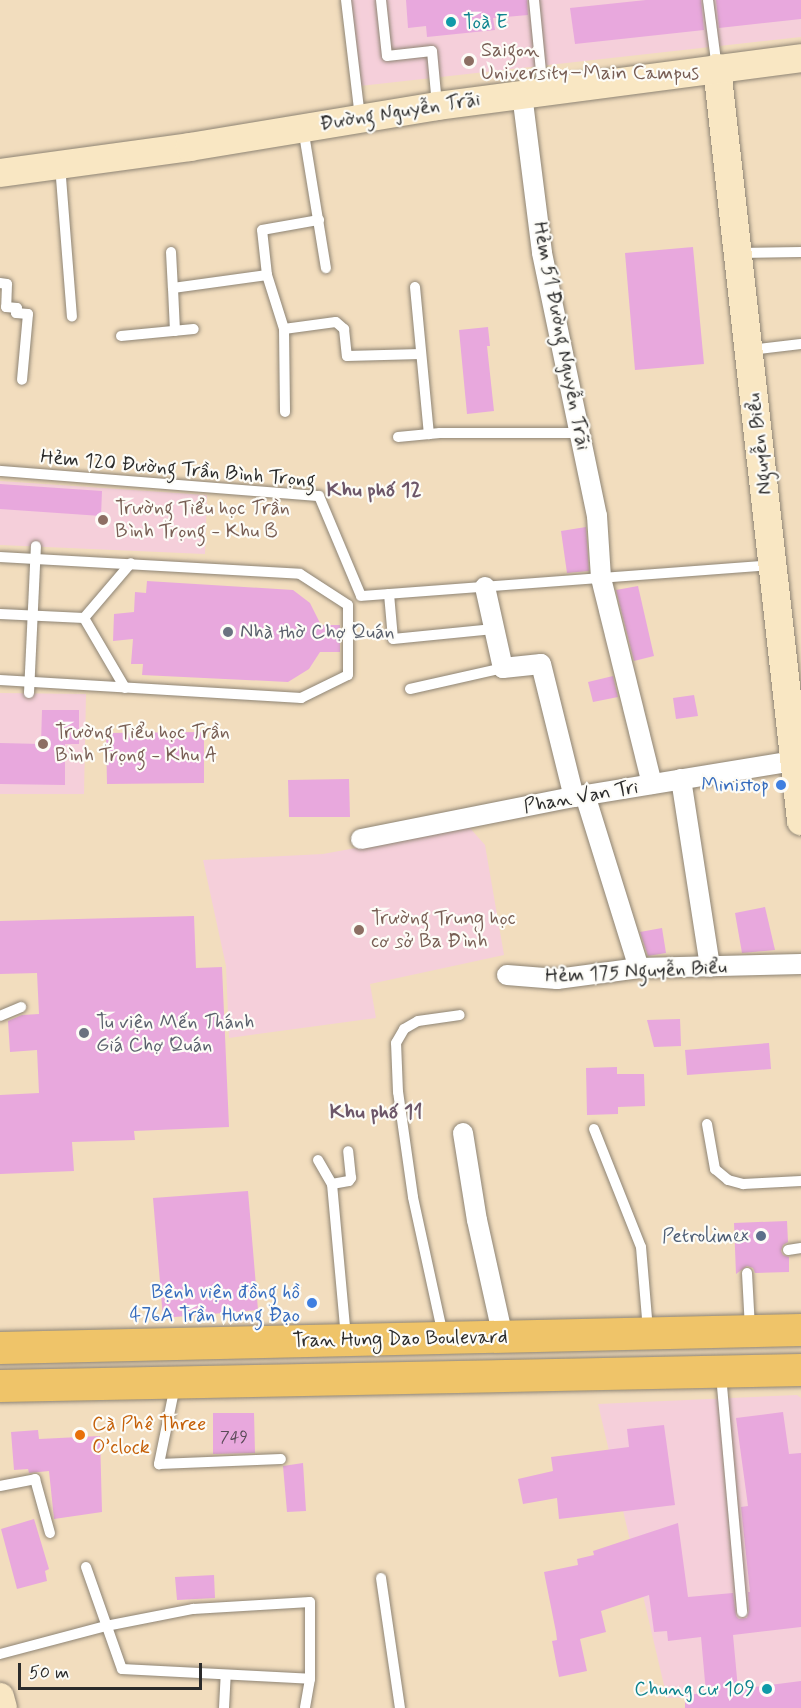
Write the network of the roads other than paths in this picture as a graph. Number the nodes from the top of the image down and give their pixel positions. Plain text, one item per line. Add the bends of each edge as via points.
1 (346, 0) edge
2 (381, 0) edge
3 (534, 0) edge
4 (708, 0) edge
5 (801, 58) edge
6 (717, 68) junction
7 (533, 93) junction
8 (437, 106) junction
9 (360, 118) junction
10 (303, 128) junction
11 (60, 165) junction
12 (0, 173) edge
13 (319, 220) junction
14 (171, 252) dead end
15 (801, 252) edge
16 (738, 253) junction
17 (326, 268) dead end
18 (267, 275) junction
19 (0, 283) edge
20 (415, 287) dead end
21 (173, 288) junction
22 (72, 317) dead end
23 (194, 329) dead end
24 (284, 329) junction
25 (174, 331) junction
26 (121, 336) dead end
27 (801, 344) edge
28 (749, 350) junction
29 (421, 354) junction
30 (22, 380) dead end
31 (285, 412) dead end
32 (580, 433) junction
33 (429, 434) junction
34 (398, 437) dead end
35 (0, 471) edge
36 (36, 546) dead end
37 (0, 557) edge
38 (35, 558) junction
39 (131, 563) junction
40 (774, 565) junction
41 (601, 578) junction
42 (485, 587) junction
43 (389, 594) junction
44 (361, 596) junction
45 (348, 605) junction
46 (0, 614) edge
47 (32, 616) junction
48 (84, 618) junction
49 (494, 629) junction
50 (503, 668) junction
51 (0, 680) edge
52 (29, 687) junction
53 (125, 688) junction
54 (410, 689) dead end
55 (798, 760) edge
56 (681, 779) junction
57 (652, 784) junction
58 (580, 796) junction
59 (801, 821) edge
60 (362, 839) dead end
61 (801, 964) edge
62 (710, 967) junction
63 (639, 968) junction
64 (507, 975) dead end
65 (21, 1007) dead end
66 (460, 1015) dead end
67 (0, 1016) edge
68 (707, 1124) dead end
69 (594, 1130) dead end
70 (464, 1133) dead end
71 (348, 1151) dead end
72 (318, 1160) dead end
73 (801, 1181) edge
74 (332, 1184) junction
75 (801, 1248) edge
76 (788, 1250) dead end
77 (747, 1274) dead end
78 (801, 1330) edge
79 (750, 1331) junction
80 (648, 1333) junction
81 (503, 1337) junction
82 (444, 1338) junction
83 (346, 1340) junction
84 (172, 1344) junction
85 (0, 1348) edge
86 (801, 1370) edge
87 (721, 1371) junction
88 (176, 1382) junction
89 (0, 1386) edge
90 (281, 1459) dead end
91 (0, 1486) edge
92 (50, 1533) dead end
93 (86, 1567) dead end
94 (381, 1578) dead end
95 (742, 1612) dead end
96 (106, 1626) junction
97 (0, 1654) edge
98 (226, 1675) junction
99 (310, 1679) junction
100 (0, 1697) edge
101 (3, 1708) edge
102 (224, 1708) edge
103 (305, 1708) edge
104 (400, 1708) edge

1 - 9 lane
2 - 8 lane via 387,56 432,51
3 - 7 lane
4 - 6 lane
5 - 6 main road, Đường Nguyễn Trãi
6 - 7 main road, Đường Nguyễn Trãi
6 - 16 main road, Nguyễn Biểu
7 - 8 main road, Đường Nguyễn Trãi
7 - 32 street, Hẻm 51 Đường Nguyễn Trãi via 542,253
8 - 9 main road, Đường Nguyễn Trãi
9 - 10 main road, Đường Nguyễn Trãi
10 - 11 main road, Đường Nguyễn Trãi
10 - 13 lane
11 - 12 main road, Đường Nguyễn Trãi
11 - 22 lane
13 - 17 lane
13 - 18 lane via 262,230
14 - 21 lane
15 - 16 lane
16 - 28 main road, Nguyễn Biểu
18 - 21 lane
18 - 24 lane
19 - 30 lane via 7,284 6,307 27,314
20 - 29 lane
21 - 25 lane
23 - 25 lane
24 - 29 lane via 336,322 344,329 347,356
24 - 31 lane
25 - 26 lane
27 - 28 lane
28 - 40 main road, Nguyễn Biểu
29 - 33 lane
32 - 33 lane
32 - 41 street, Hẻm 51 Đường Nguyễn Trãi via 597,516
33 - 34 lane
35 - 44 lane, Hẻm 120 Đường Trần Bình Trọng via 319,496
36 - 38 lane
37 - 38 lane
38 - 39 lane
38 - 47 lane
39 - 45 lane via 300,574
39 - 48 lane
40 - 41 lane
40 - 55 main road, Nguyễn Biểu
41 - 42 lane
41 - 57 street, Hẻm 51 Đường Nguyễn Trãi
42 - 43 lane
42 - 49 street
43 - 44 lane
43 - 49 lane via 393,639
44 - 45 lane
45 - 53 lane via 348,675 300,698
46 - 47 lane
47 - 48 lane
47 - 52 lane
48 - 53 lane
49 - 50 street
50 - 54 lane
50 - 58 street via 541,664
51 - 52 lane
52 - 53 lane
55 - 56 street, Phan Van Tri
55 - 59 main road, Nguyễn Biểu
56 - 57 street, Phan Van Tri
56 - 62 street
57 - 58 street, Phan Van Tri
58 - 60 street, Phan Van Tri
58 - 63 street
61 - 62 street, Hẻm 175 Nguyễn Biểu
62 - 63 street, Hẻm 175 Nguyễn Biểu
63 - 64 street, Hẻm 175 Nguyễn Biểu via 557,979
65 - 67 lane
66 - 82 lane via 418,1021 404,1029 396,1043 398,1092 413,1197
68 - 73 lane via 715,1169 728,1180 743,1184
69 - 80 lane via 641,1247
70 - 81 street via 477,1221
71 - 74 lane via 351,1178
72 - 74 lane
74 - 83 lane
75 - 76 lane
77 - 79 lane
78 - 79 main road, Tran Hung Dao Boulevard
79 - 80 main road, Tran Hung Dao Boulevard
80 - 81 main road, Tran Hung Dao Boulevard
81 - 82 main road, Tran Hung Dao Boulevard
82 - 83 main road, Tran Hung Dao Boulevard
83 - 84 main road, Tran Hung Dao Boulevard
84 - 85 main road, Tran Hung Dao Boulevard
84 - 88 main road
86 - 87 main road, Tran Hung Dao Boulevard
87 - 88 main road, Tran Hung Dao Boulevard
87 - 95 lane
88 - 89 main road, Tran Hung Dao Boulevard
88 - 90 lane via 159,1464
91 - 92 lane via 35,1479
93 - 96 lane
94 - 104 lane
96 - 97 lane
96 - 98 lane via 122,1668
96 - 99 lane via 193,1609 310,1602
98 - 99 lane
98 - 102 lane
99 - 103 lane
100 - 101 main road

